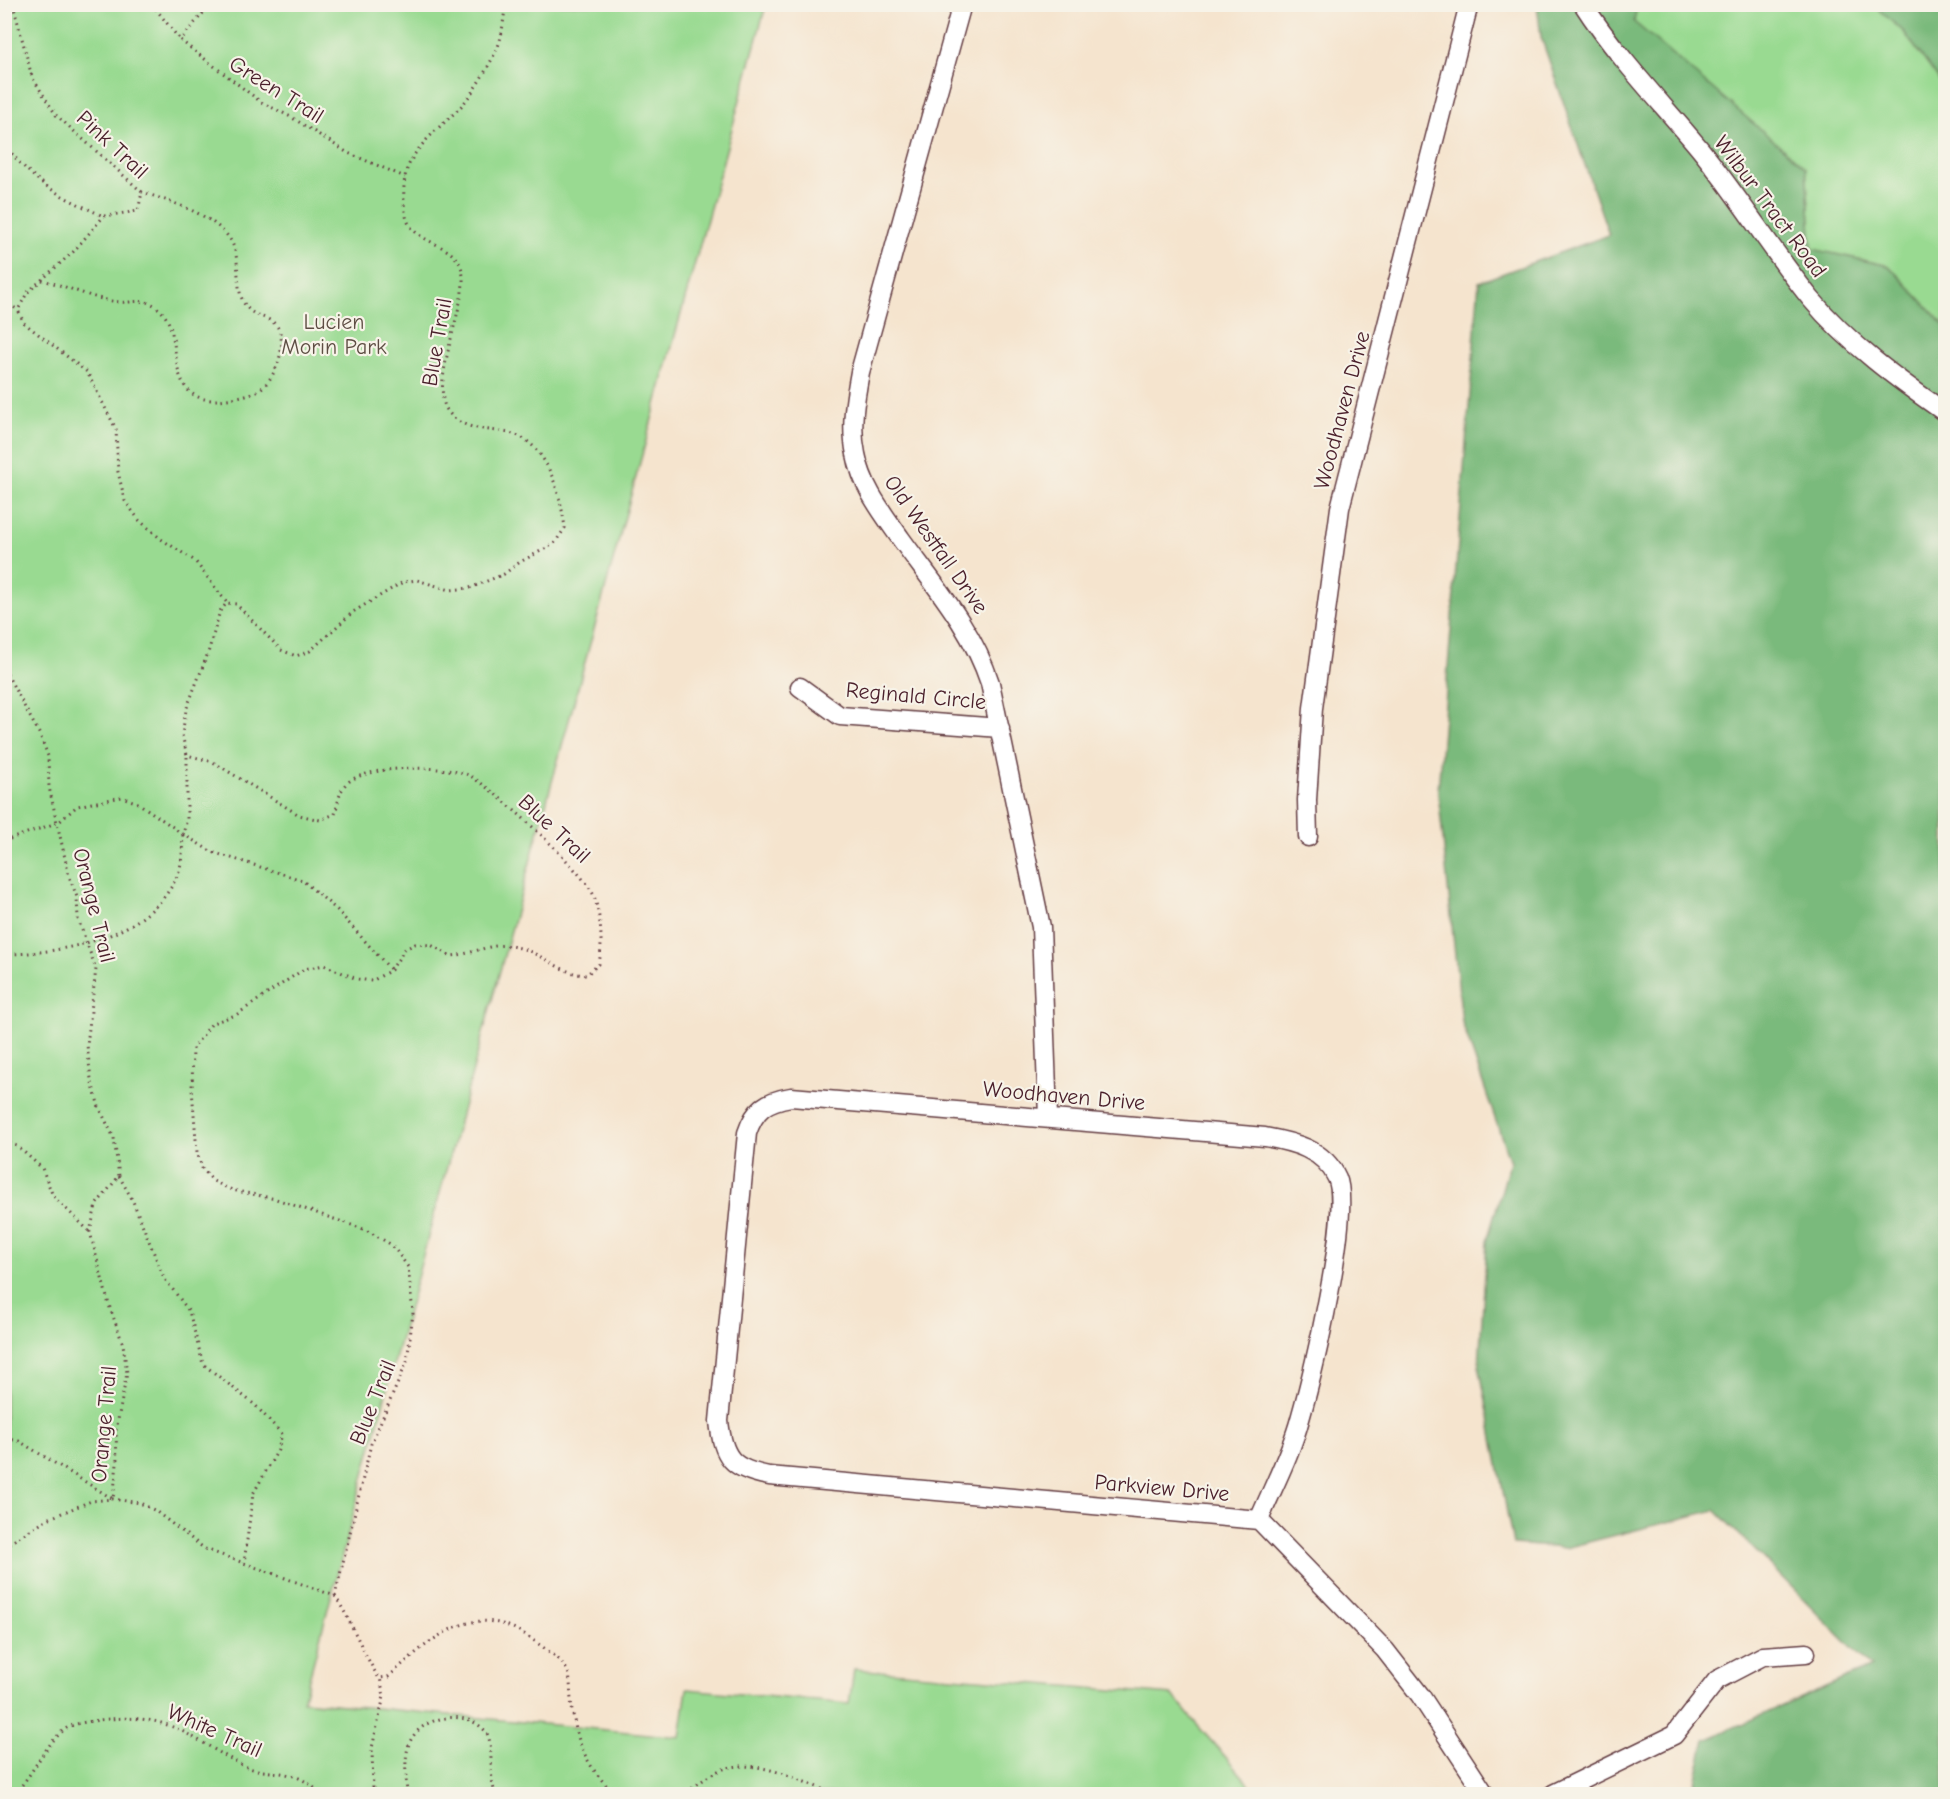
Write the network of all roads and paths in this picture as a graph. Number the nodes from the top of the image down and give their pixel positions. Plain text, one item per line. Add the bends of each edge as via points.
1 (12, 4) edge
2 (152, 4) edge
3 (211, 4) edge
4 (506, 4) edge
5 (962, 4) edge
6 (1469, 4) edge
7 (1583, 4) edge
8 (180, 40) junction
9 (4, 144) edge
10 (405, 177) junction
11 (142, 192) junction
12 (104, 216) junction
13 (42, 280) junction
14 (4, 302) edge
15 (18, 310) junction
16 (1946, 413) edge
17 (227, 603) junction
18 (4, 669) edge
19 (800, 687) dead end
20 (1000, 728) junction
21 (187, 755) junction
22 (59, 822) junction
23 (183, 834) junction
24 (1308, 837) dead end
25 (4, 841) edge
26 (88, 944) junction
27 (4, 954) edge
28 (391, 970) junction
29 (1048, 1117) junction
30 (4, 1141) edge
31 (119, 1176) junction
32 (90, 1232) junction
33 (4, 1438) edge
34 (721, 1442) joint
35 (113, 1498) junction
36 (1259, 1520) junction
37 (4, 1547) edge
38 (244, 1563) junction
39 (334, 1596) junction
40 (1806, 1653) dead end
41 (380, 1678) junction
42 (14, 1794) edge
43 (321, 1794) edge
44 (373, 1794) edge
45 (407, 1794) edge
46 (496, 1794) edge
47 (615, 1794) edge
48 (682, 1794) edge
49 (835, 1794) edge
50 (1485, 1794) edge
51 (1553, 1794) edge

1 - 11 path, Pink Trail via 32,77 56,115
2 - 8 path
3 - 8 path
4 - 10 path via 497,48 465,101 419,149
5 - 20 street, Old Westfall Drive via 860,372 853,425 863,480 876,505 969,632 981,656
6 - 24 street, Woodhaven Drive via 1340,508 1313,708
7 - 16 street, Wilbur Tract Road via 1644,88 1700,150 1812,300 1861,348
8 - 10 path, Green Trail via 261,102 348,153
9 - 12 path via 26,172 49,189
10 - 17 path, Blue Trail via 408,222 453,253 463,280 441,386 447,410 472,428 514,434 529,442 556,485 565,528 554,544 504,574 470,588 450,590 417,580 403,582 353,612 310,651 296,656 281,650 236,604
11 - 12 path, Pink Trail via 138,211
11 - 13 path via 213,222 228,236 236,251 245,308 276,324 282,337 271,379 257,392 212,400 197,396 185,386 175,364 173,330 164,314 151,304 102,298
12 - 13 path
13 - 15 path via 27,293
14 - 15 path
15 - 17 path via 24,323 87,372 116,429 118,472 125,501 160,539 195,561
17 - 21 path via 220,611 183,722
18 - 22 path, Orange Trail via 48,756 49,787
19 - 20 street, Reginald Circle via 840,716
20 - 29 street, Old Westfall Drive via 1041,927
21 - 23 path via 187,819
21 - 28 path, Blue Trail via 213,762 299,815 320,820 335,814 348,782 377,772 441,768 468,775 582,874 594,895 603,939 599,964 586,975 572,975 537,953 495,944 451,956 430,945 415,944 405,949
22 - 23 path via 77,806 122,797 138,803
22 - 25 path
22 - 26 path, Orange Trail via 77,897 78,919
23 - 26 path via 182,860 166,894 110,937
23 - 28 path via 212,852 302,880 338,910
26 - 27 path via 30,954
26 - 31 path, Orange Trail via 96,969 87,1045 91,1079 114,1138
28 - 39 path, Blue Trail via 372,981 324,965 304,969 237,1016 212,1023 193,1048 196,1152 213,1181 366,1230 392,1245 408,1267 412,1313 407,1362 371,1443
29 - 34 street, Woodhaven Drive via 791,1098 763,1104 752,1117 747,1133 719,1420
29 - 36 street, Woodhaven Drive via 1290,1142 1314,1150 1337,1178 1341,1210 1327,1300 1300,1421
30 - 32 path via 17,1146 42,1168 53,1196
31 - 32 path, Orange Trail via 96,1205
31 - 38 path via 164,1278 189,1311 203,1364 255,1405 282,1434 278,1450 253,1494
32 - 35 path, Orange Trail via 123,1344 127,1373 116,1430
33 - 35 path via 29,1446
34 - 36 street, Parkview Drive via 731,1461 747,1472 769,1476
35 - 37 path via 91,1501 45,1521
35 - 38 path via 140,1503 205,1550
36 - 50 street via 1385,1650 1438,1721
38 - 39 path
39 - 41 path
40 - 51 street via 1763,1656 1717,1680 1674,1735
41 - 44 path via 384,1696 372,1748
41 - 47 path via 388,1677 448,1630 470,1621 496,1620 528,1635 557,1658 568,1673 576,1737 591,1770
42 - 43 path, White Trail via 66,1727 115,1718 171,1725 241,1765 293,1774
45 - 46 path via 410,1743 423,1725 439,1718 477,1722 488,1735 491,1784
48 - 49 path via 717,1772 738,1766 763,1768

